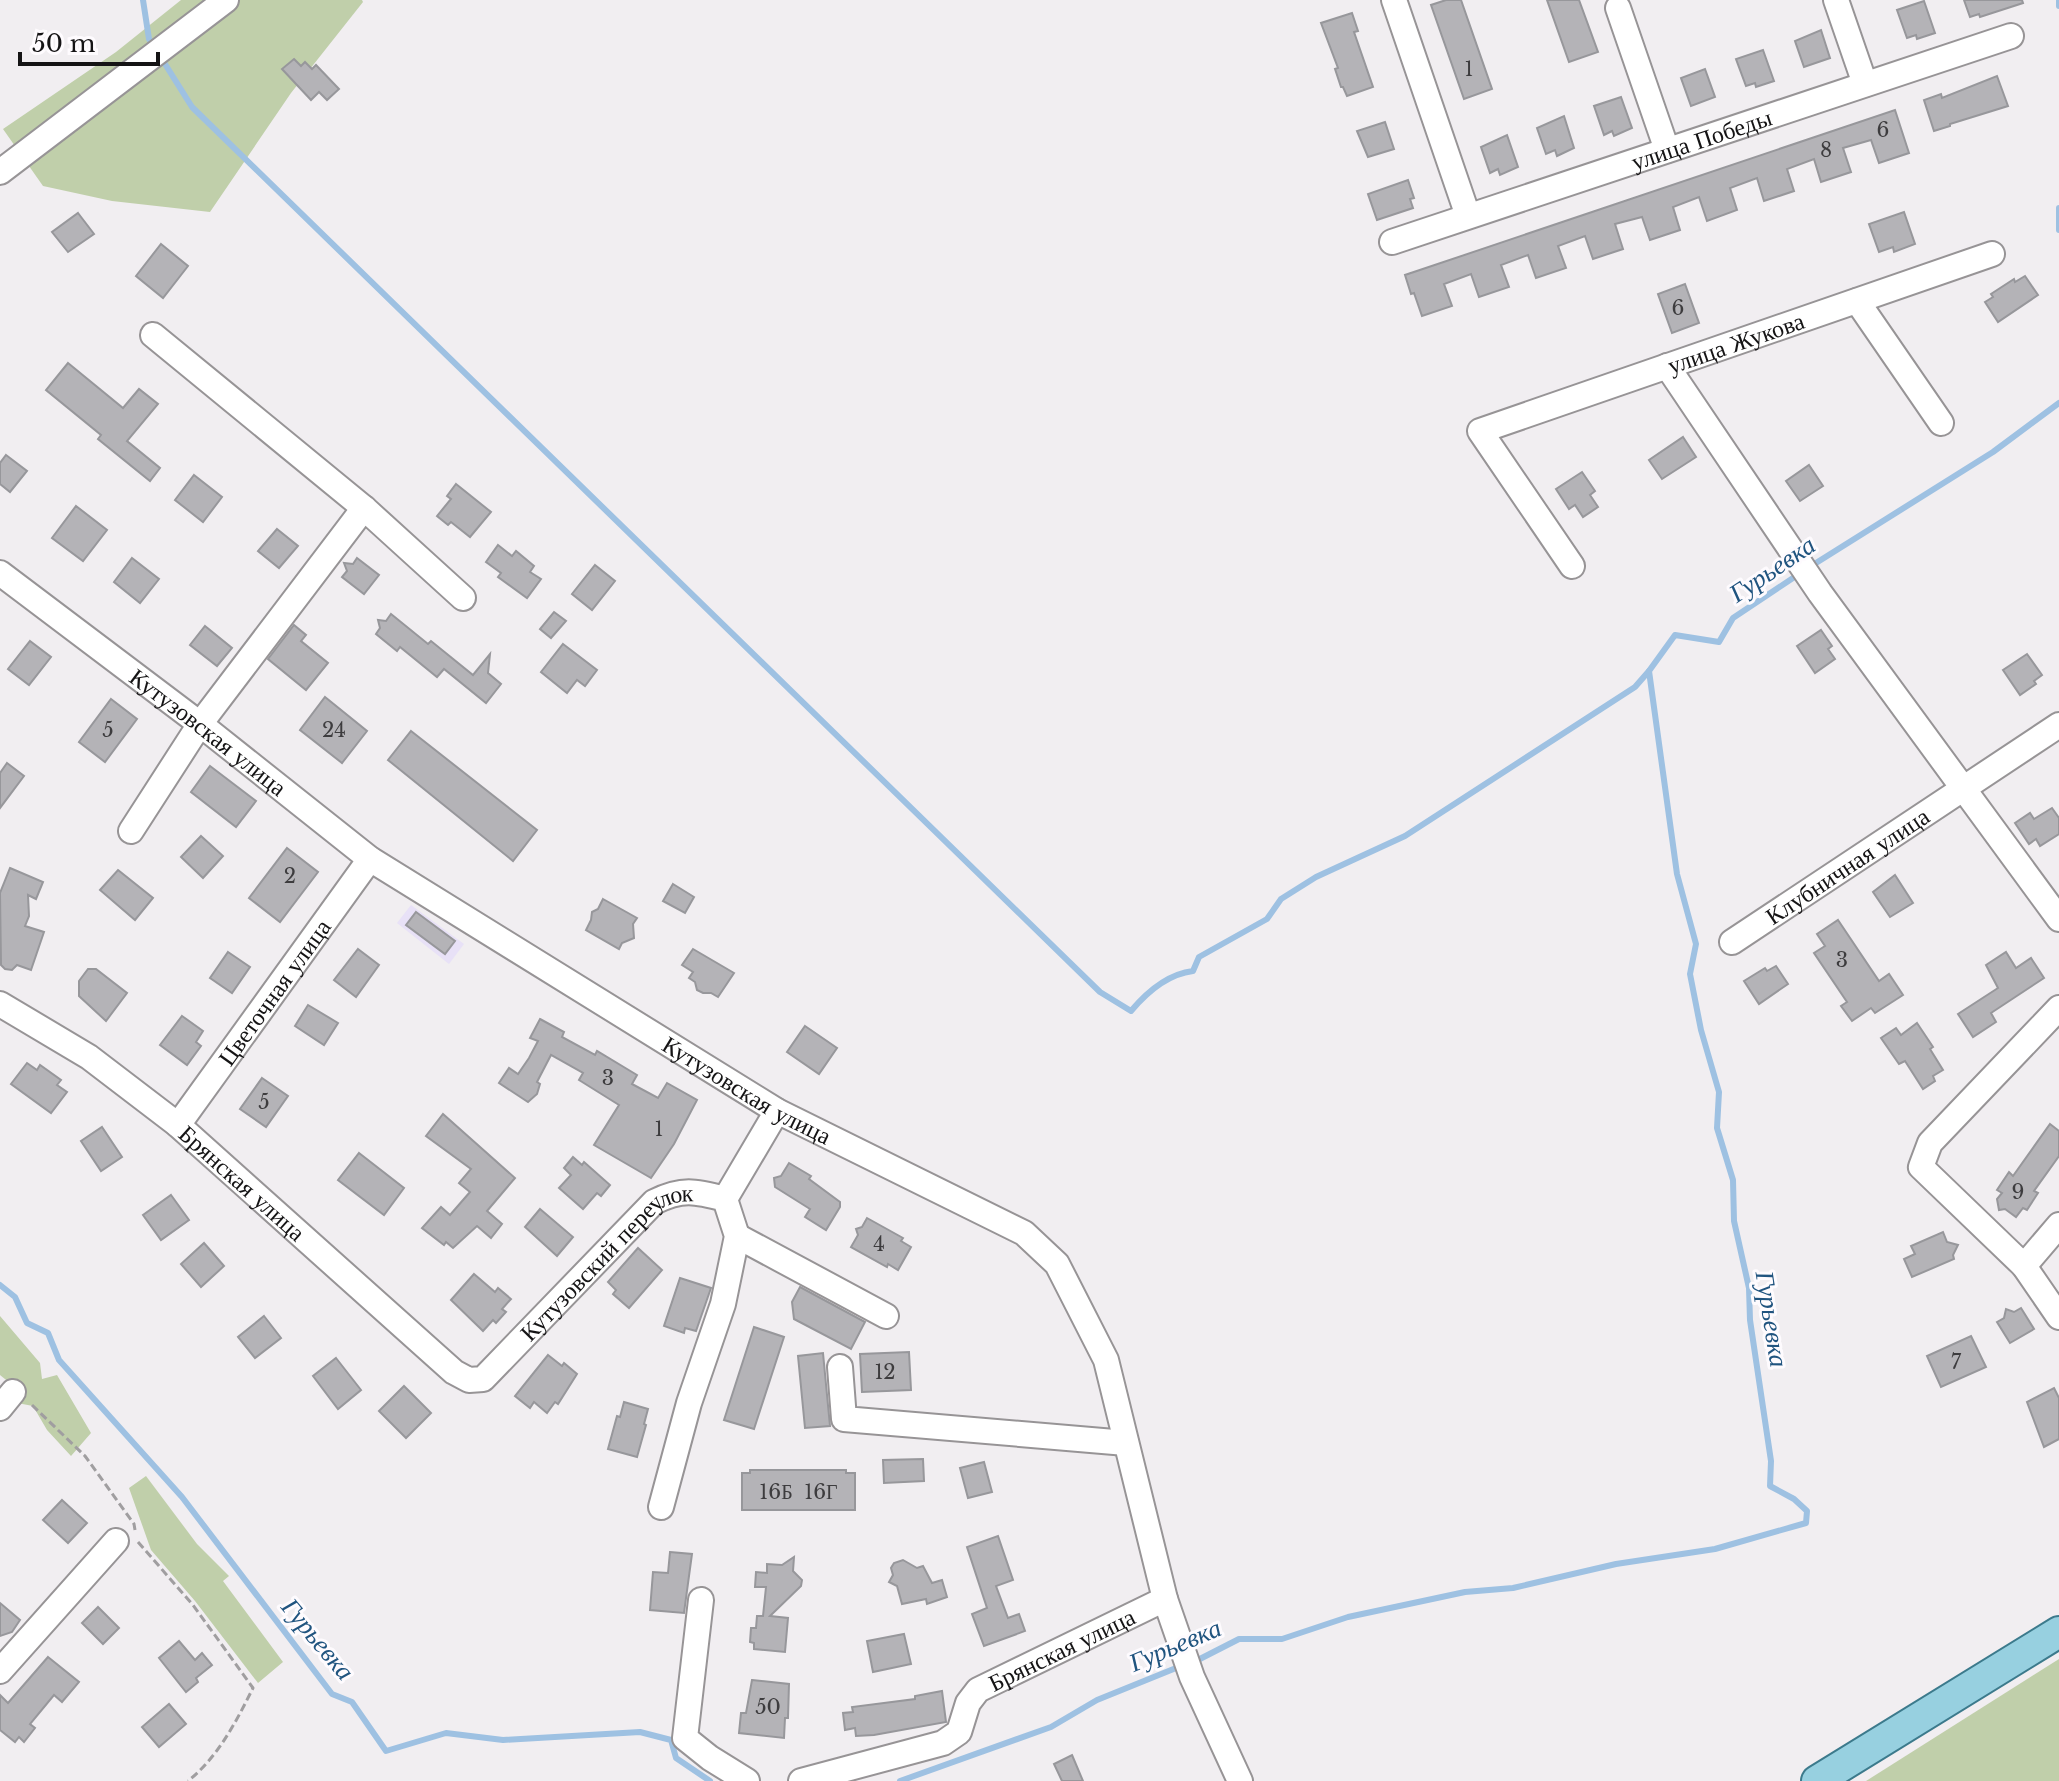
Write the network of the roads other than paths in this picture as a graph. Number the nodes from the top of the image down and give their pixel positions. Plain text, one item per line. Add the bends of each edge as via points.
1 (226, 0) edge
2 (1394, 0) edge
3 (1836, 0) edge
4 (1618, 8) dead end
5 (2011, 36) dead end
6 (1865, 84) junction
7 (1667, 150) junction
8 (0, 172) edge
9 (1468, 216) junction
10 (1392, 242) dead end
11 (1992, 254) dead end
12 (1857, 301) junction
13 (153, 335) dead end
14 (1667, 366) junction
15 (1941, 423) dead end
16 (364, 508) junction
17 (1572, 566) dead end
18 (2, 579) edge
19 (463, 598) dead end
20 (200, 724) junction
21 (2059, 725) edge
22 (131, 831) dead end
23 (370, 859) junction
24 (2059, 919) edge
25 (1732, 942) dead end
26 (0, 1004) edge
27 (2059, 1008) edge
28 (777, 1111) junction
29 (178, 1125) junction
30 (725, 1199) junction
31 (2059, 1225) edge
32 (737, 1236) junction
33 (2024, 1266) junction
34 (886, 1316) dead end
35 (2059, 1317) edge
36 (840, 1367) dead end
37 (469, 1380) joint
38 (1126, 1443) junction
39 (661, 1507) dead end
40 (116, 1541) dead end
41 (1165, 1599) junction
42 (701, 1600) dead end
43 (2059, 1632) edge
44 (0, 1671) edge
45 (747, 1781) edge
46 (801, 1781) edge
47 (1240, 1781) edge
48 (1817, 1781) edge

1 - 8 street
2 - 9 street
3 - 6 street
4 - 7 street
5 - 6 street, улица Победы
6 - 7 street, улица Победы
7 - 9 street, улица Победы
9 - 10 street, улица Победы
11 - 12 street, улица Жукова
12 - 14 street, улица Жукова
12 - 15 street
13 - 16 street
14 - 17 street, улица Жукова via 1480,431
14 - 24 street via 1820,593
16 - 19 street
16 - 20 street
18 - 20 street, Кутузовская улица
20 - 22 street
20 - 23 street, Кутузовская улица
21 - 25 street, Клубничная улица
23 - 28 street, Кутузовская улица
23 - 29 street, Цветочная улица
26 - 29 street, Брянская улица via 89,1057
27 - 33 street via 1930,1143 1921,1167
28 - 30 street
28 - 38 street, Кутузовская улица via 1024,1233 1057,1264 1106,1360
29 - 37 street, Брянская улица
30 - 32 street, Кутузовский переулок
30 - 37 street, Кутузовский переулок via 681,1191 654,1202 483,1379
31 - 33 street
32 - 34 street
32 - 39 street, Кутузовский переулок via 723,1304
33 - 35 street
36 - 38 street via 844,1419
38 - 41 street, Кутузовская улица
40 - 44 street
41 - 46 street, Брянская улица via 978,1690 959,1732 943,1743
41 - 47 street, Кутузовская улица via 1189,1668
42 - 45 street via 685,1738
43 - 48 main road

